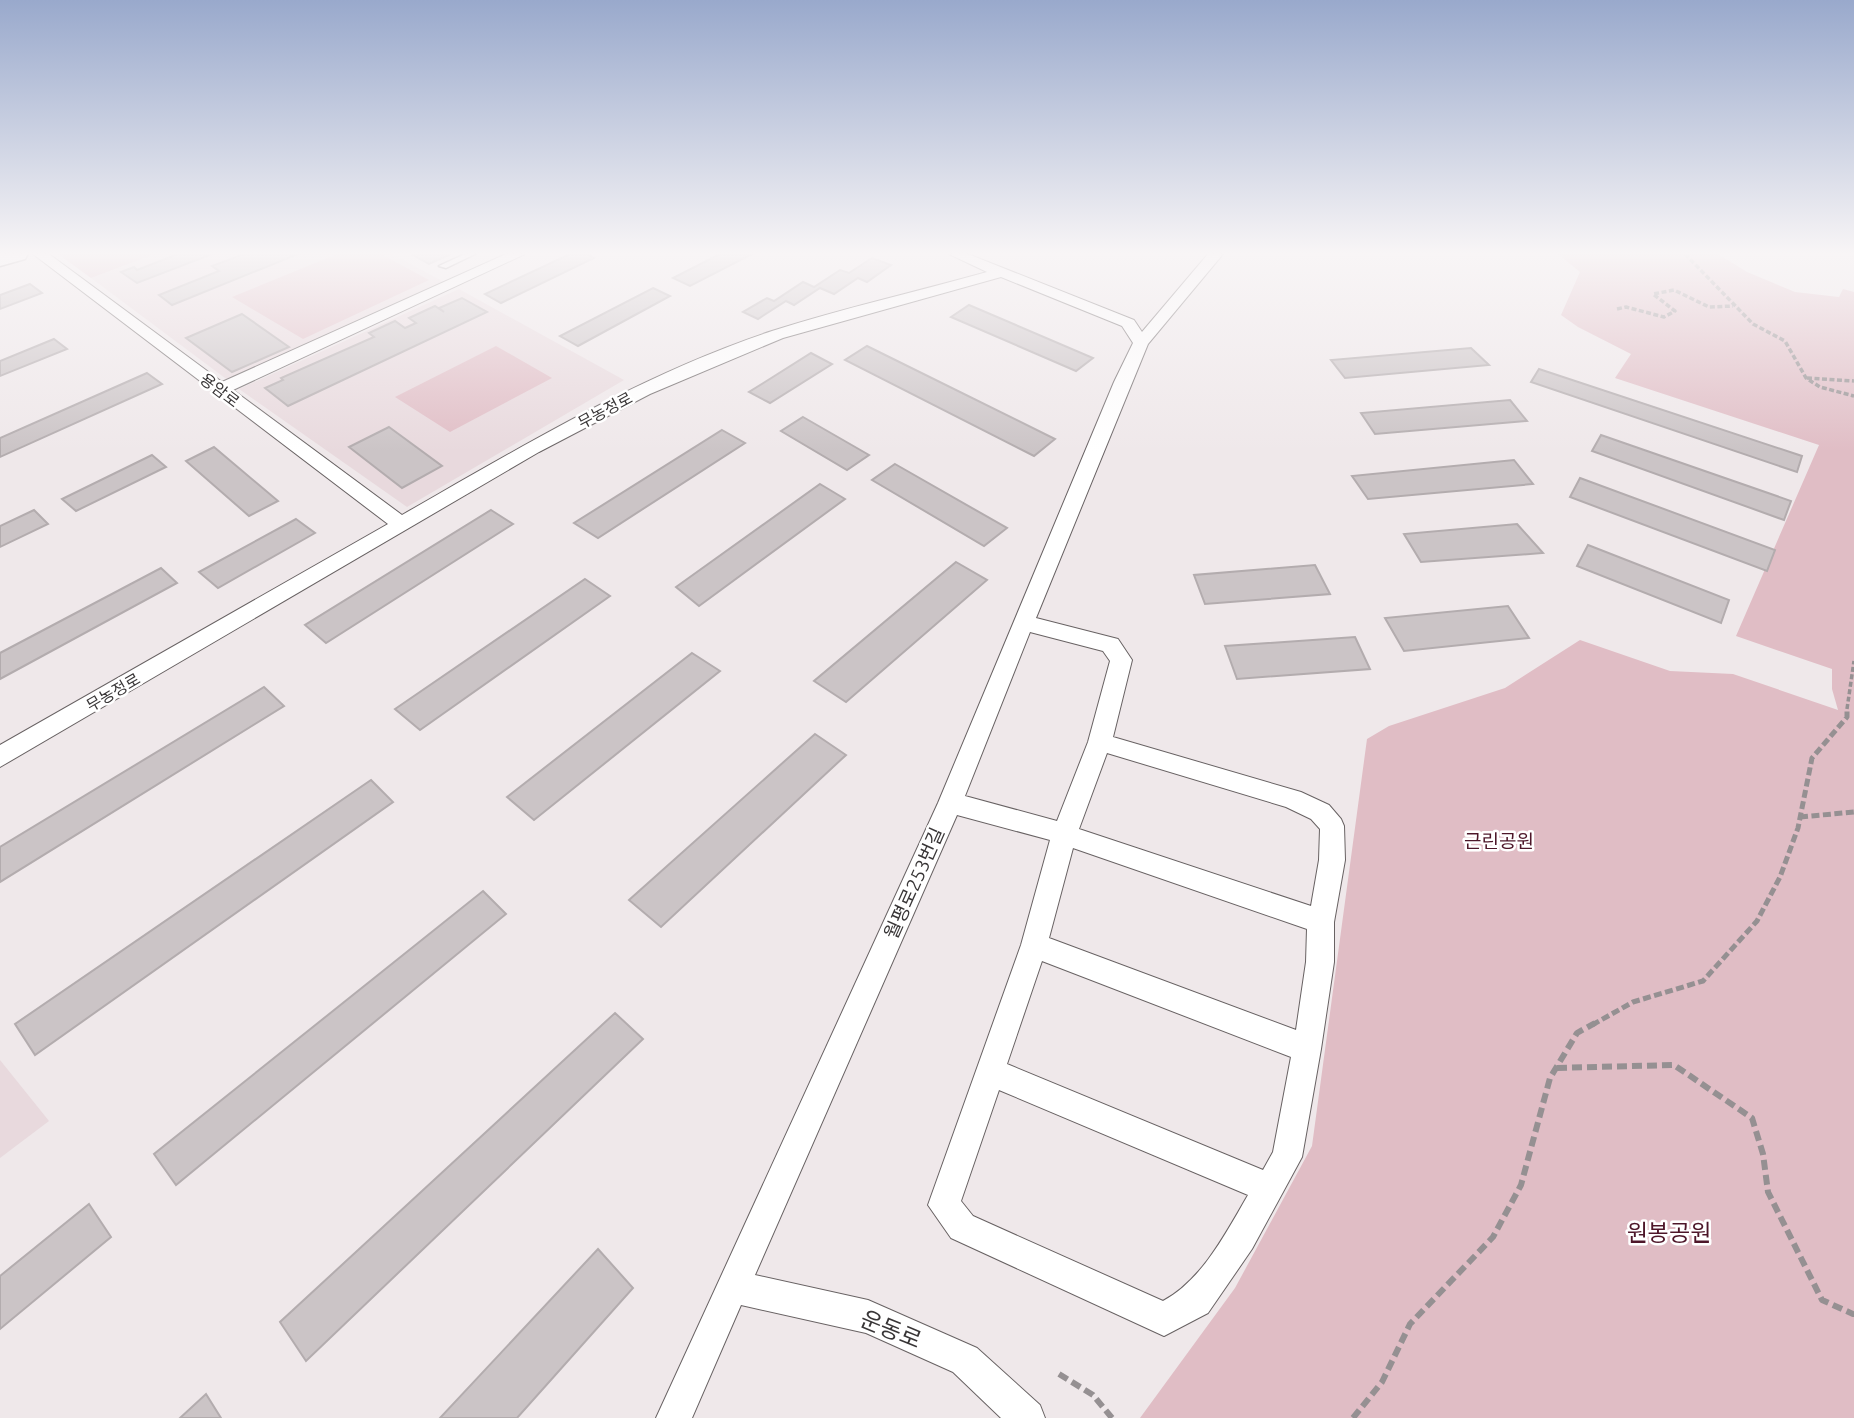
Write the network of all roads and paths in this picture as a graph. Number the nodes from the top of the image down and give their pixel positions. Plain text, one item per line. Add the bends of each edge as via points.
1 (127, 320) edge
2 (373, 320) edge
3 (830, 320) edge
4 (1121, 320) edge
5 (1160, 320) edge
6 (1749, 320) edge
7 (1141, 343) junction
8 (1806, 378) junction
9 (1854, 381) edge
10 (219, 390) junction
11 (1854, 396) edge
12 (401, 524) junction
13 (1025, 623) junction
14 (1854, 661) edge
15 (1100, 742) junction
16 (0, 757) edge
17 (950, 803) junction
18 (1854, 811) edge
19 (1800, 817) junction
20 (1064, 834) junction
21 (1321, 922) junction
22 (1034, 945) junction
23 (1307, 1049) junction
24 (1556, 1068) junction
25 (990, 1072) junction
26 (1269, 1188) junction
27 (733, 1287) junction
28 (1854, 1309) edge
29 (1059, 1374) dead end
30 (674, 1418) edge
31 (1027, 1418) edge
32 (1112, 1418) edge
33 (1353, 1418) edge

1 - 10 street, 용암로
2 - 10 street
3 - 12 street, 무농정로 via 777,335 644,390
4 - 7 street
5 - 7 street
6 - 8 path via 1785,341
7 - 13 street, 월평로253번길
8 - 9 path
8 - 11 path via 1820,387
10 - 12 street, 용암로
12 - 16 street, 무농정로
13 - 15 street via 1110,645 1121,660
13 - 17 street, 월평로253번길
14 - 19 path via 1847,717 1812,758
15 - 20 street
15 - 21 street via 1320,811 1332,826 1332,860
17 - 20 street
17 - 27 street, 월평로253번길
18 - 19 path
19 - 24 path via 1780,877 1757,921 1703,981 1633,1002 1577,1032
20 - 21 street
20 - 22 street
21 - 23 street via 1321,962
22 - 23 street
22 - 25 street
23 - 26 street via 1287,1157
24 - 28 path via 1674,1065 1752,1118 1768,1192 1822,1300 1853,1314
24 - 33 path via 1521,1185 1493,1237 1409,1324 1382,1382
25 - 26 street
25 - 26 street via 944,1205 962,1227 1164,1319 1196,1301 1241,1238
27 - 30 street, 월평로253번길
27 - 31 street, 운동로 via 868,1317 965,1360
29 - 32 path via 1093,1395

